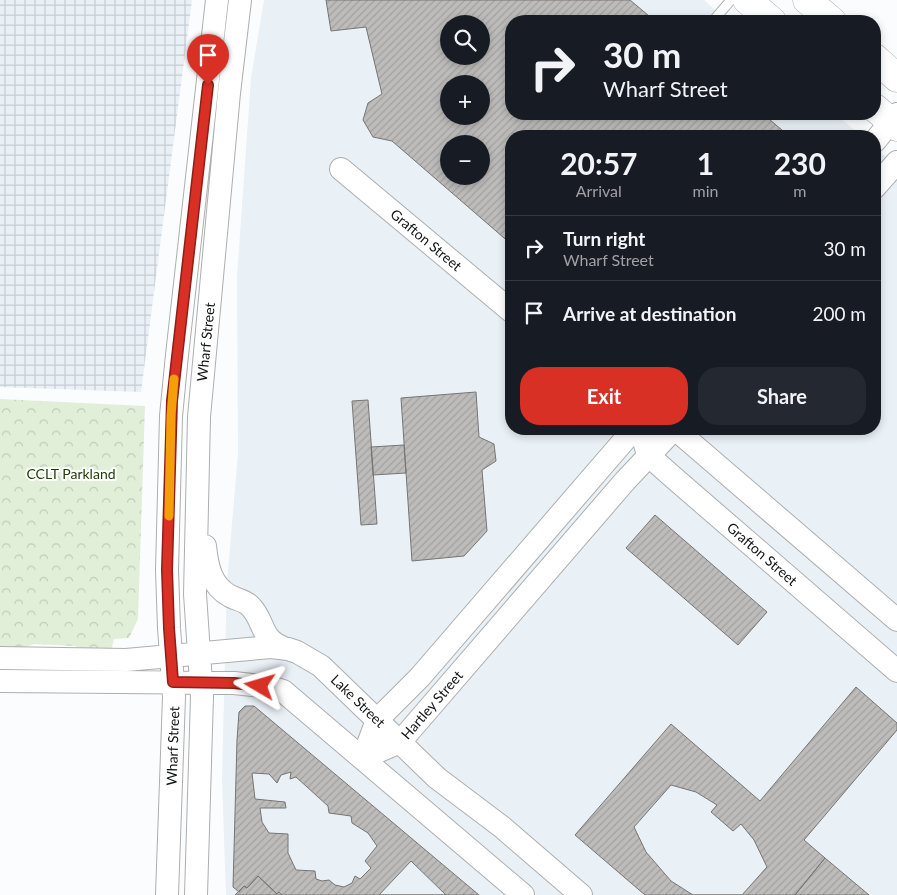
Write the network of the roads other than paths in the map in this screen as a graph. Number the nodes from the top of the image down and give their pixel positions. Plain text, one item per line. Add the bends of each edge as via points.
1 (217, 0) edge
2 (240, 0) edge
3 (731, 0) edge
4 (747, 0) edge
5 (807, 0) edge
6 (718, 15) edge
7 (765, 15) edge
8 (825, 15) edge
9 (881, 63) edge
10 (897, 78) edge
11 (897, 162) edge
12 (341, 169) dead end
13 (881, 181) edge
14 (505, 306) edge
15 (629, 435) edge
16 (642, 435) edge
17 (669, 435) edge
18 (682, 435) edge
19 (648, 455) junction
20 (198, 476) junction
21 (897, 620) edge
22 (284, 648) junction
23 (199, 654) junction
24 (171, 656) junction
25 (0, 658) edge
26 (897, 671) edge
27 (0, 681) edge
28 (173, 682) junction
29 (201, 682) junction
30 (376, 720) junction
31 (400, 742) junction
32 (363, 758) junction
33 (167, 895) edge
34 (196, 895) edge
35 (523, 895) edge
36 (581, 895) edge

1 - 24 street, Wharf Street via 172,401 167,570
2 - 20 street, Wharf Street via 200,402
3 - 6 lane
4 - 7 highway
5 - 8 highway
9 - 10 highway
11 - 13 street
12 - 14 street, Grafton Street
15 - 30 street, Hartley Street via 420,677
16 - 19 street
17 - 19 street, Hartley Street
18 - 21 street
19 - 26 street, Grafton Street
19 - 31 street, Hartley Street
20 - 22 street via 205,552 213,581 224,593 252,608 269,640
20 - 23 street, Wharf Street via 196,594
22 - 23 street, Lake Street
22 - 30 street, Lake Street via 321,666
23 - 24 street, Lake Street
23 - 29 street, Wharf Street
24 - 25 street, Lake Street via 126,660
24 - 28 street, Wharf Street
27 - 28 street
28 - 29 street
28 - 33 street, Wharf Street
29 - 32 street via 243,683 283,691
29 - 34 street, Wharf Street
30 - 31 street, Lake Street
30 - 32 street, Hartley Street
31 - 32 street, Hartley Street
31 - 36 street, Lake Street via 438,778 502,827
32 - 35 street

